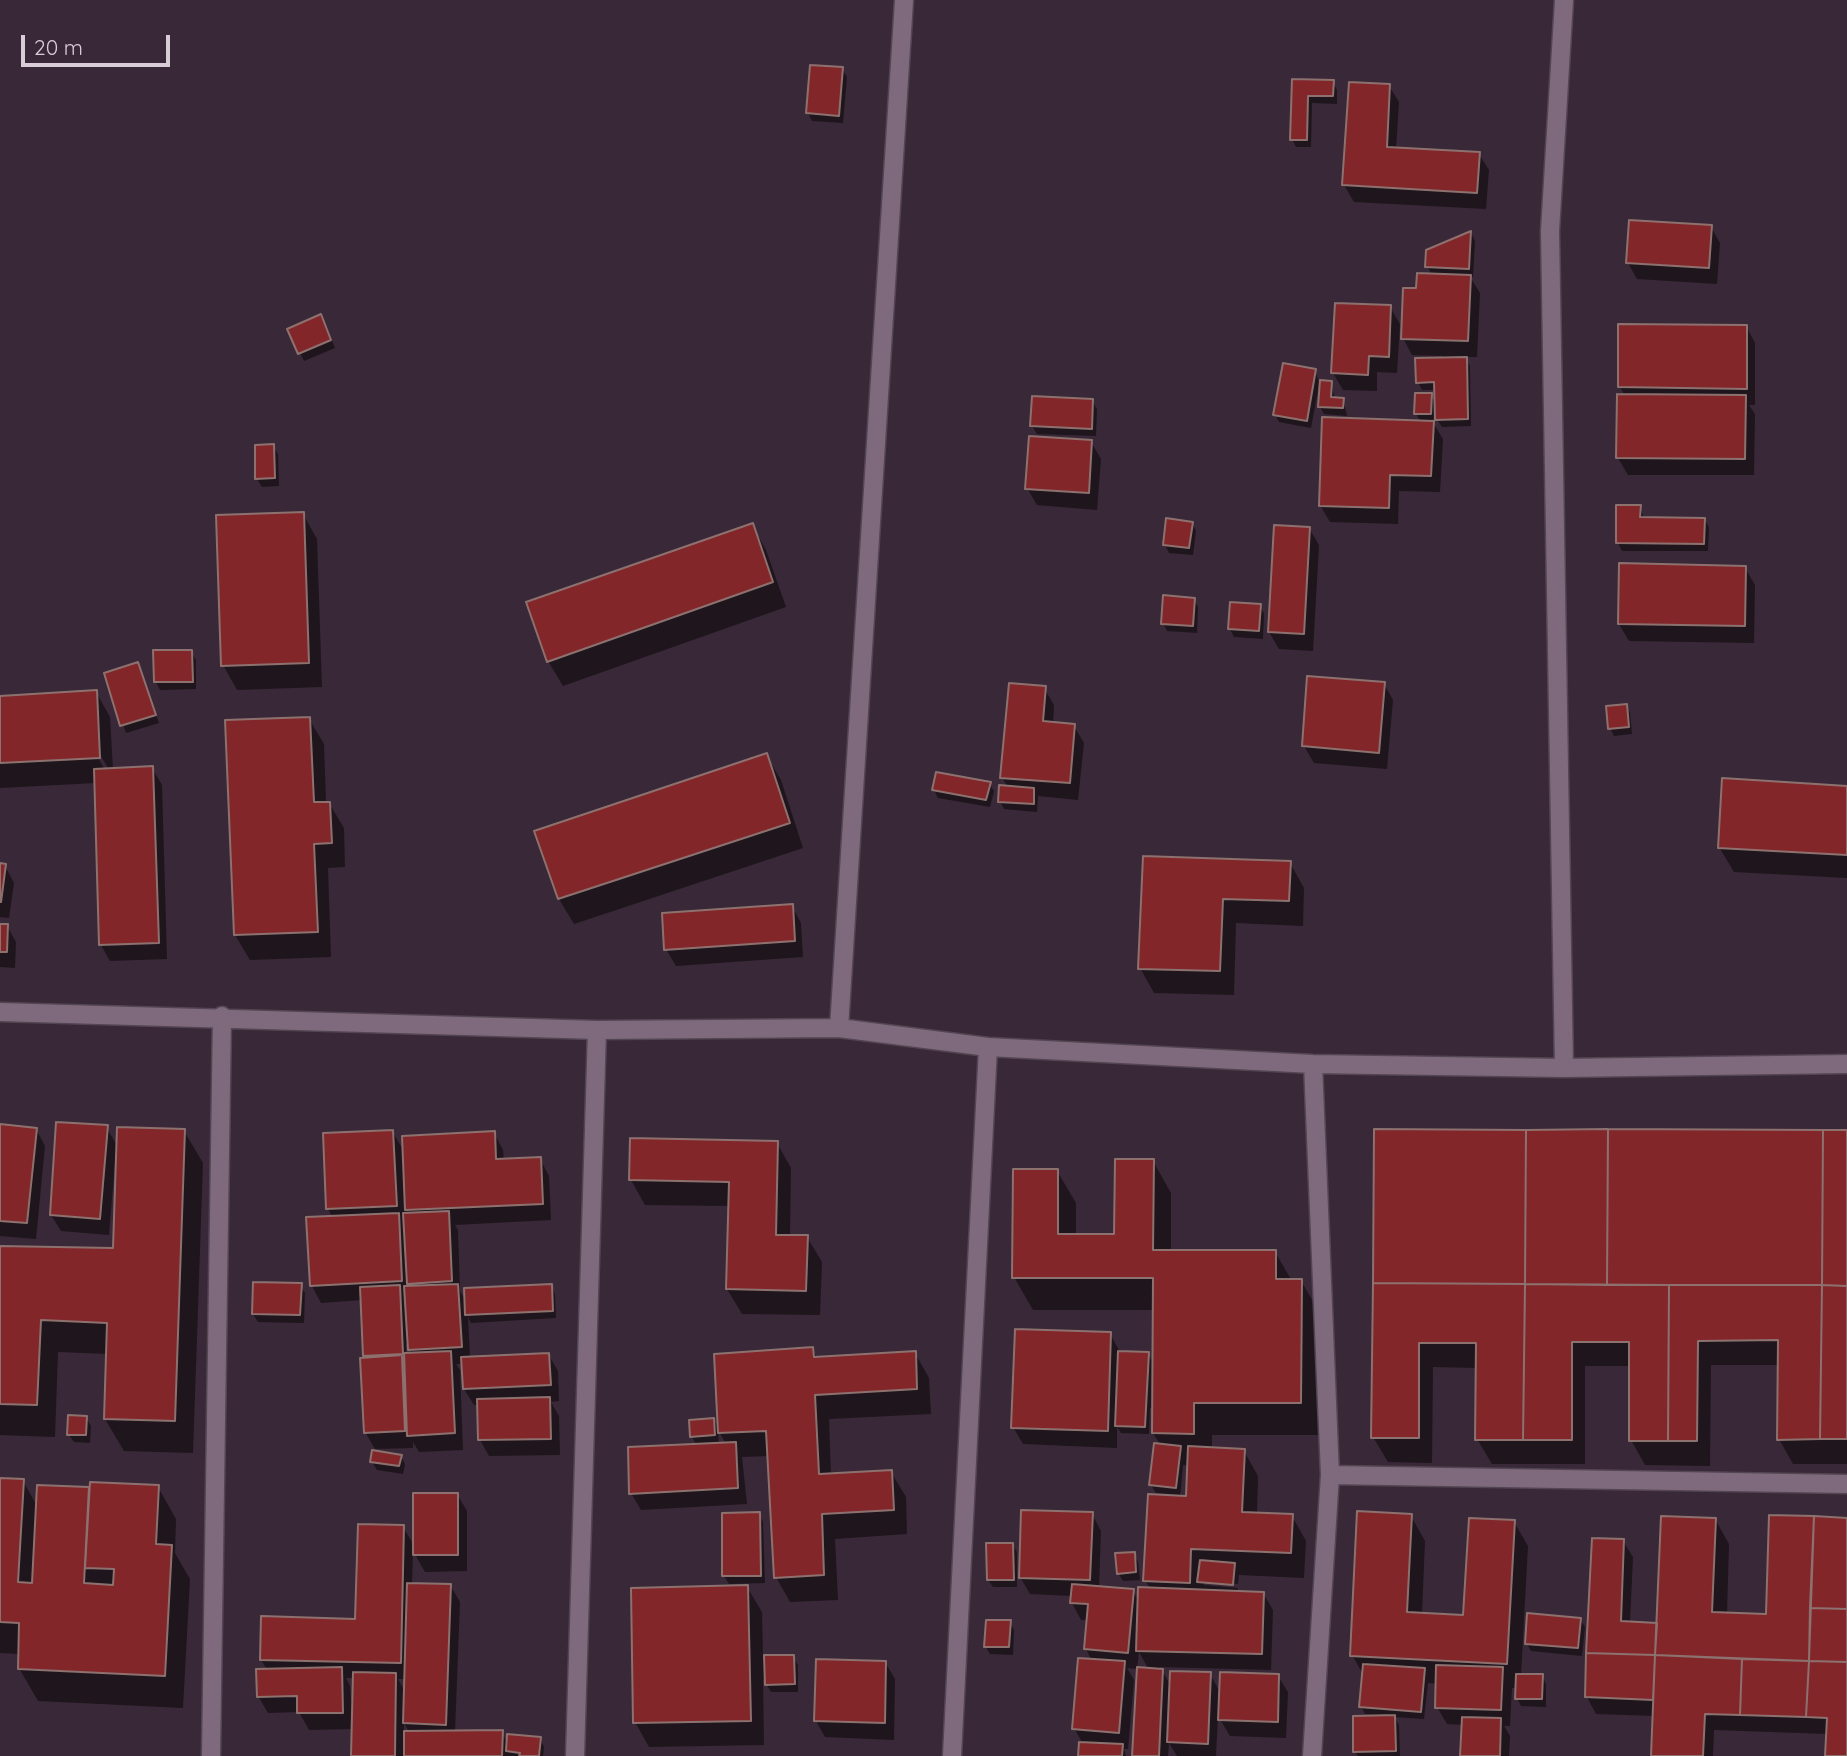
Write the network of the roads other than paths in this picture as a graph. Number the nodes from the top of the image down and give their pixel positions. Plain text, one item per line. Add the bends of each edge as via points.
1 (904, 0) edge
2 (1564, 0) edge
3 (0, 1012) edge
4 (222, 1016) junction
5 (839, 1028) junction
6 (597, 1030) junction
7 (988, 1047) junction
8 (1313, 1064) junction
9 (1847, 1064) edge
10 (1564, 1068) junction
11 (1330, 1475) junction
12 (1847, 1484) edge
13 (211, 1756) edge
14 (575, 1756) edge
15 (952, 1756) edge
16 (1312, 1756) edge

1 - 5 street
2 - 10 street via 1550,231
3 - 4 street
4 - 6 street
4 - 13 street
5 - 6 street
5 - 7 street
6 - 14 street
7 - 8 street
7 - 15 street
8 - 10 street
8 - 11 street
9 - 10 street
11 - 12 street
11 - 16 street

